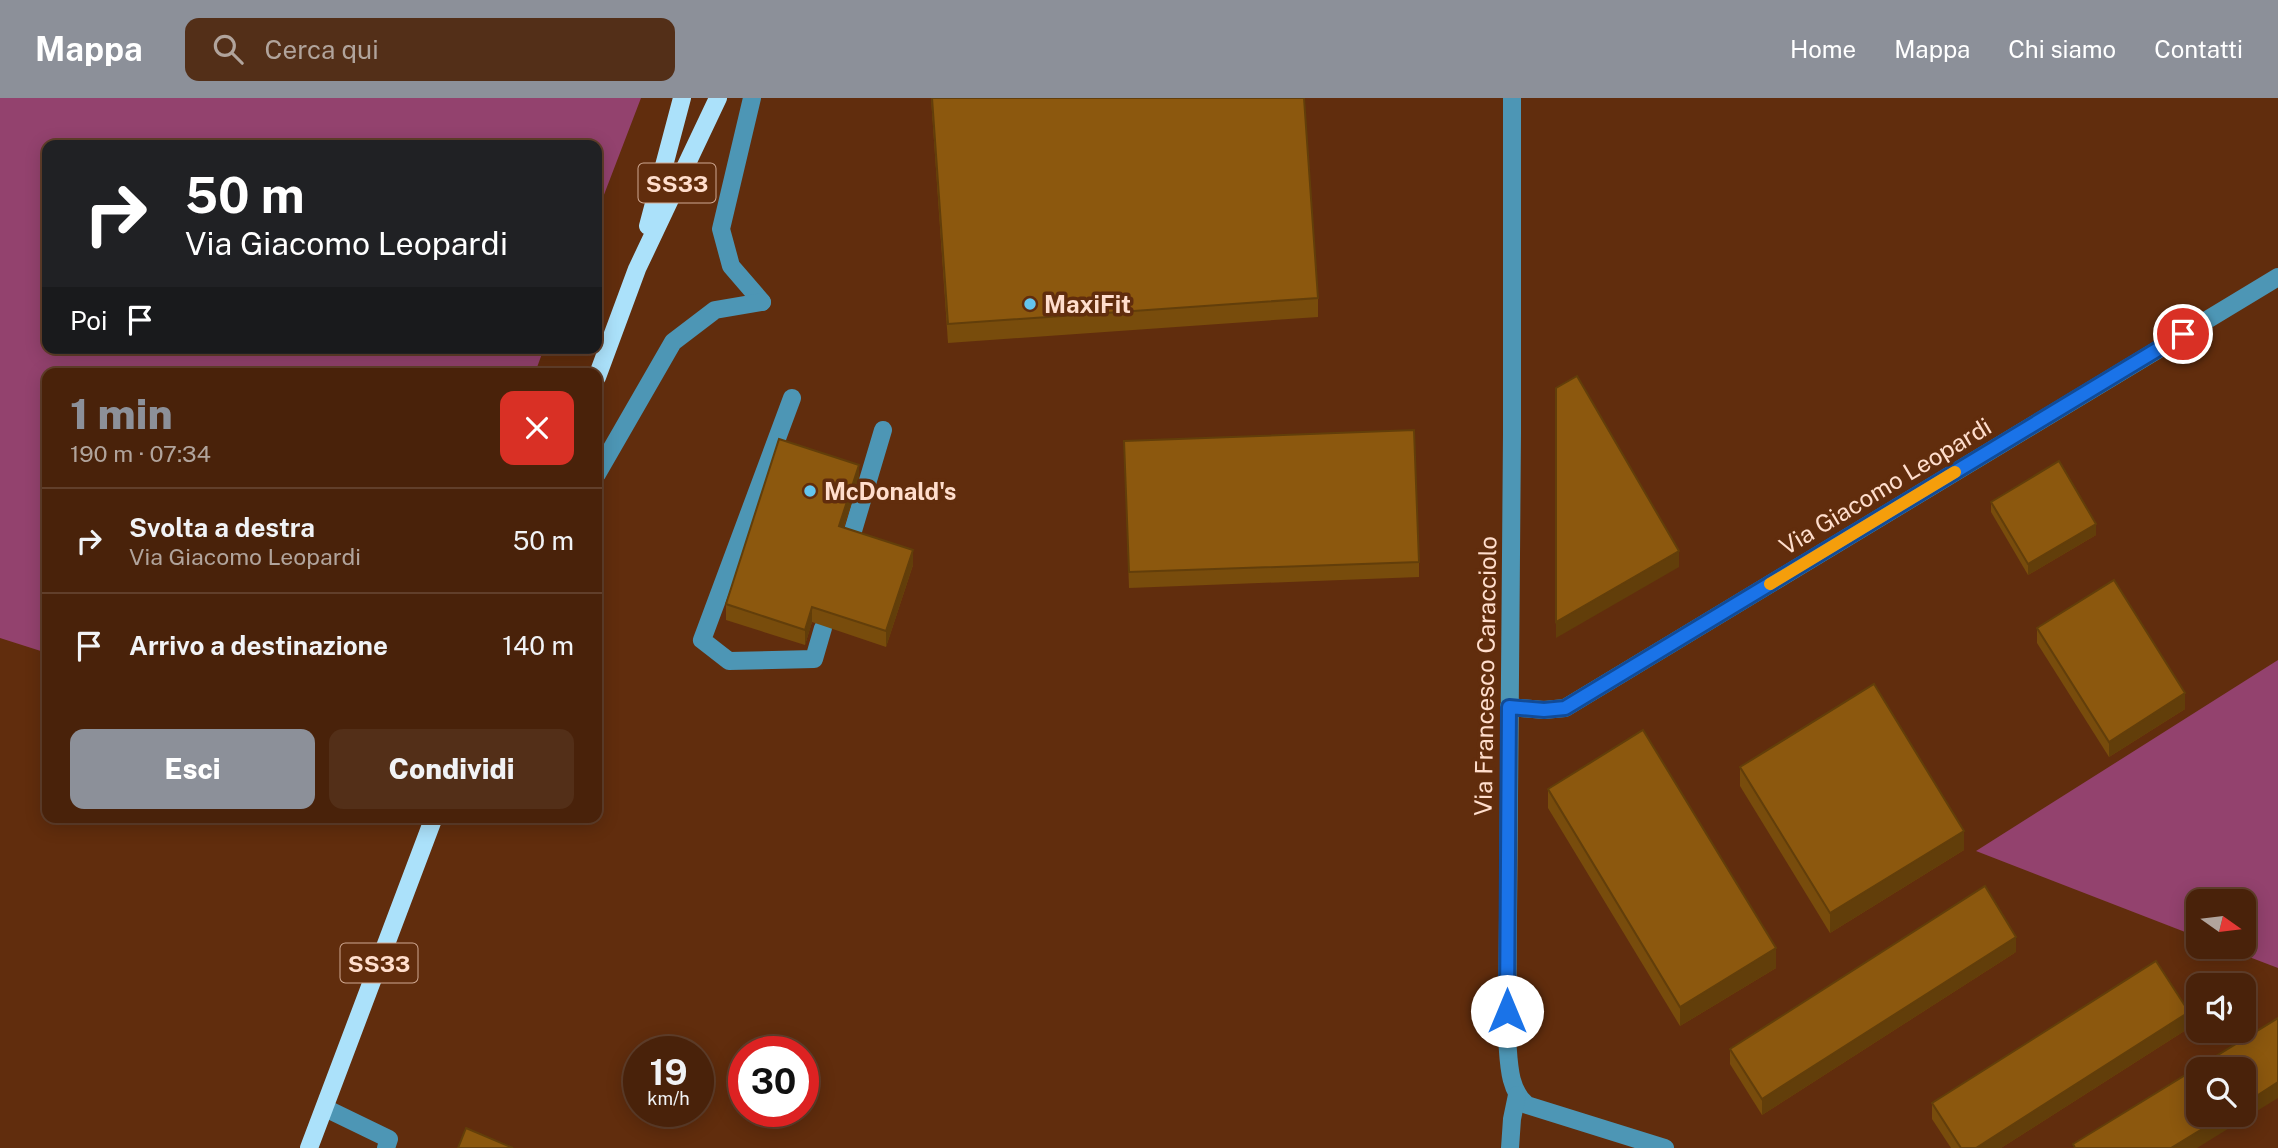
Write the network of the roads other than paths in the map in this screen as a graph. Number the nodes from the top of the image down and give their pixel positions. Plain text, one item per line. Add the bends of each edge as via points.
1 (682, 98) edge
2 (718, 98) edge
3 (752, 98) edge
4 (1512, 98) edge
5 (636, 269) junction
6 (2278, 276) edge
7 (600, 368) edge
8 (792, 398) dead end
9 (883, 430) dead end
10 (602, 465) edge
11 (850, 541) edge
12 (823, 628) edge
13 (1509, 707) junction
14 (431, 823) edge
15 (1517, 1095) junction
16 (325, 1108) junction
17 (309, 1148) edge
18 (386, 1148) edge
19 (1510, 1148) edge
20 (1665, 1148) edge

1 - 5 main road
2 - 5 main road, SS33
3 - 10 street via 721,229 731,266 762,302 715,310 673,342
4 - 13 street, Via Francesco Caracciolo
5 - 7 main road, SS33
6 - 13 street, Via Giacomo Leopardi via 1565,708
8 - 12 street via 702,640 729,661 814,659
9 - 11 street
13 - 15 street, Via Francesco Caracciolo via 1507,1038
14 - 16 main road, SS33
15 - 19 street
15 - 20 street via 1535,1109
16 - 17 main road, SS33
16 - 18 street via 389,1139

